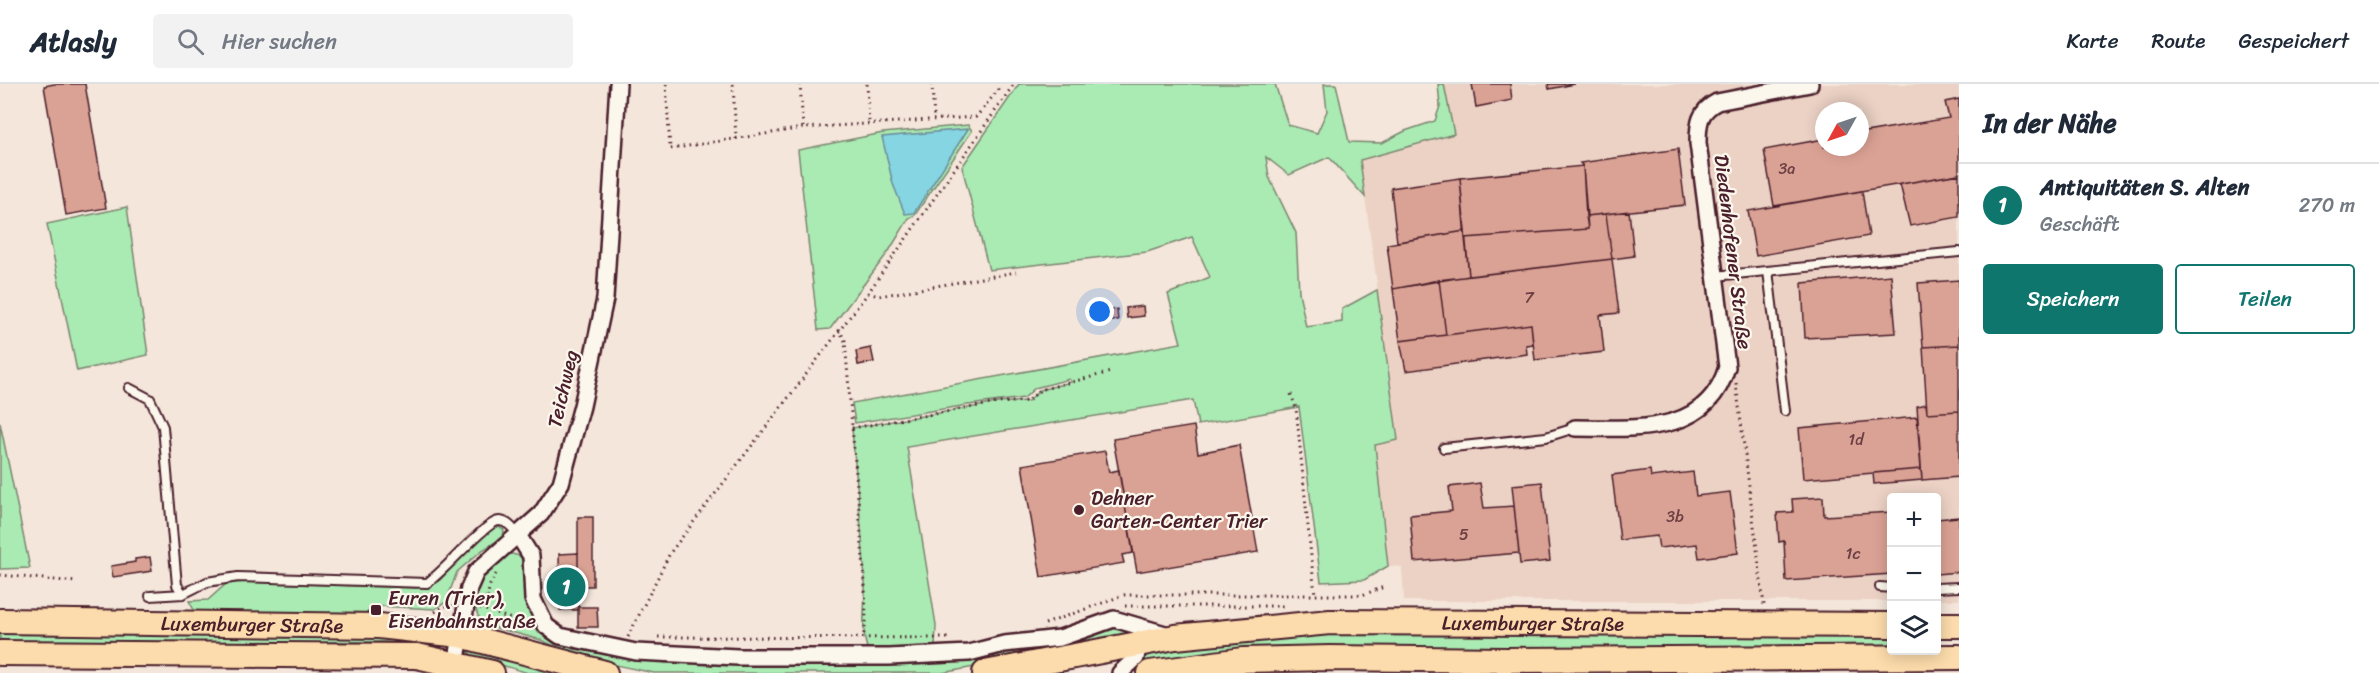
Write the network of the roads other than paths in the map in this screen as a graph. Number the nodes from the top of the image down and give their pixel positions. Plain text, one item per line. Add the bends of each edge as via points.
1 (618, 84) edge
2 (1810, 84) edge
3 (1959, 252) edge
4 (1768, 271) junction
5 (1715, 276) junction
6 (129, 388) dead end
7 (1785, 411) dead end
8 (1575, 428) joint
9 (1444, 448) dead end
10 (518, 535) junction
11 (1880, 587) dead end
12 (1959, 587) edge
13 (1887, 588) edge
14 (1941, 588) edge
15 (183, 594) junction
16 (150, 596) dead end
17 (0, 621) edge
18 (1887, 625) edge
19 (1941, 625) edge
20 (1959, 625) edge
21 (1136, 634) junction
22 (460, 635) junction
23 (0, 653) edge
24 (1959, 657) edge
25 (456, 664) junction
26 (1426, 666) edge
27 (492, 673) edge
28 (605, 673) edge
29 (985, 673) edge
30 (1120, 673) edge
31 (1150, 673) edge

1 - 10 street, Teichweg via 605,299 582,406 561,483 541,514
2 - 5 street, Diedenhofener Straße via 1717,102 1702,112 1698,143
3 - 4 lane
4 - 5 lane
4 - 7 lane
5 - 8 street, Diedenhofener Straße via 1727,367 1711,399 1687,419 1626,428
6 - 15 lane via 150,399 163,427 177,585
8 - 9 lane via 1546,437
10 - 15 lane via 506,522 496,521 427,583 238,578 207,582
10 - 21 street, Luxemburger Straße via 531,556 533,599 546,626 560,636 636,652 717,657 969,653 1004,644 1060,638 1114,619
10 - 22 street, Teichweg via 476,572
11 - 13 lane
12 - 14 lane
15 - 16 lane
17 - 22 main road, Luxemburger Straße via 379,626
18 - 21 main road, Luxemburger Straße via 1330,622 1175,637
19 - 20 main road
21 - 29 main road, Luxemburger Straße
21 - 30 street via 1134,662
22 - 25 street, Teichweg
22 - 28 main road, Luxemburger Straße
23 - 25 main road, Luxemburger Straße via 417,656
24 - 26 main road, Luxemburger Straße
25 - 27 main road, Luxemburger Straße
26 - 31 main road, Luxemburger Straße via 1243,660

